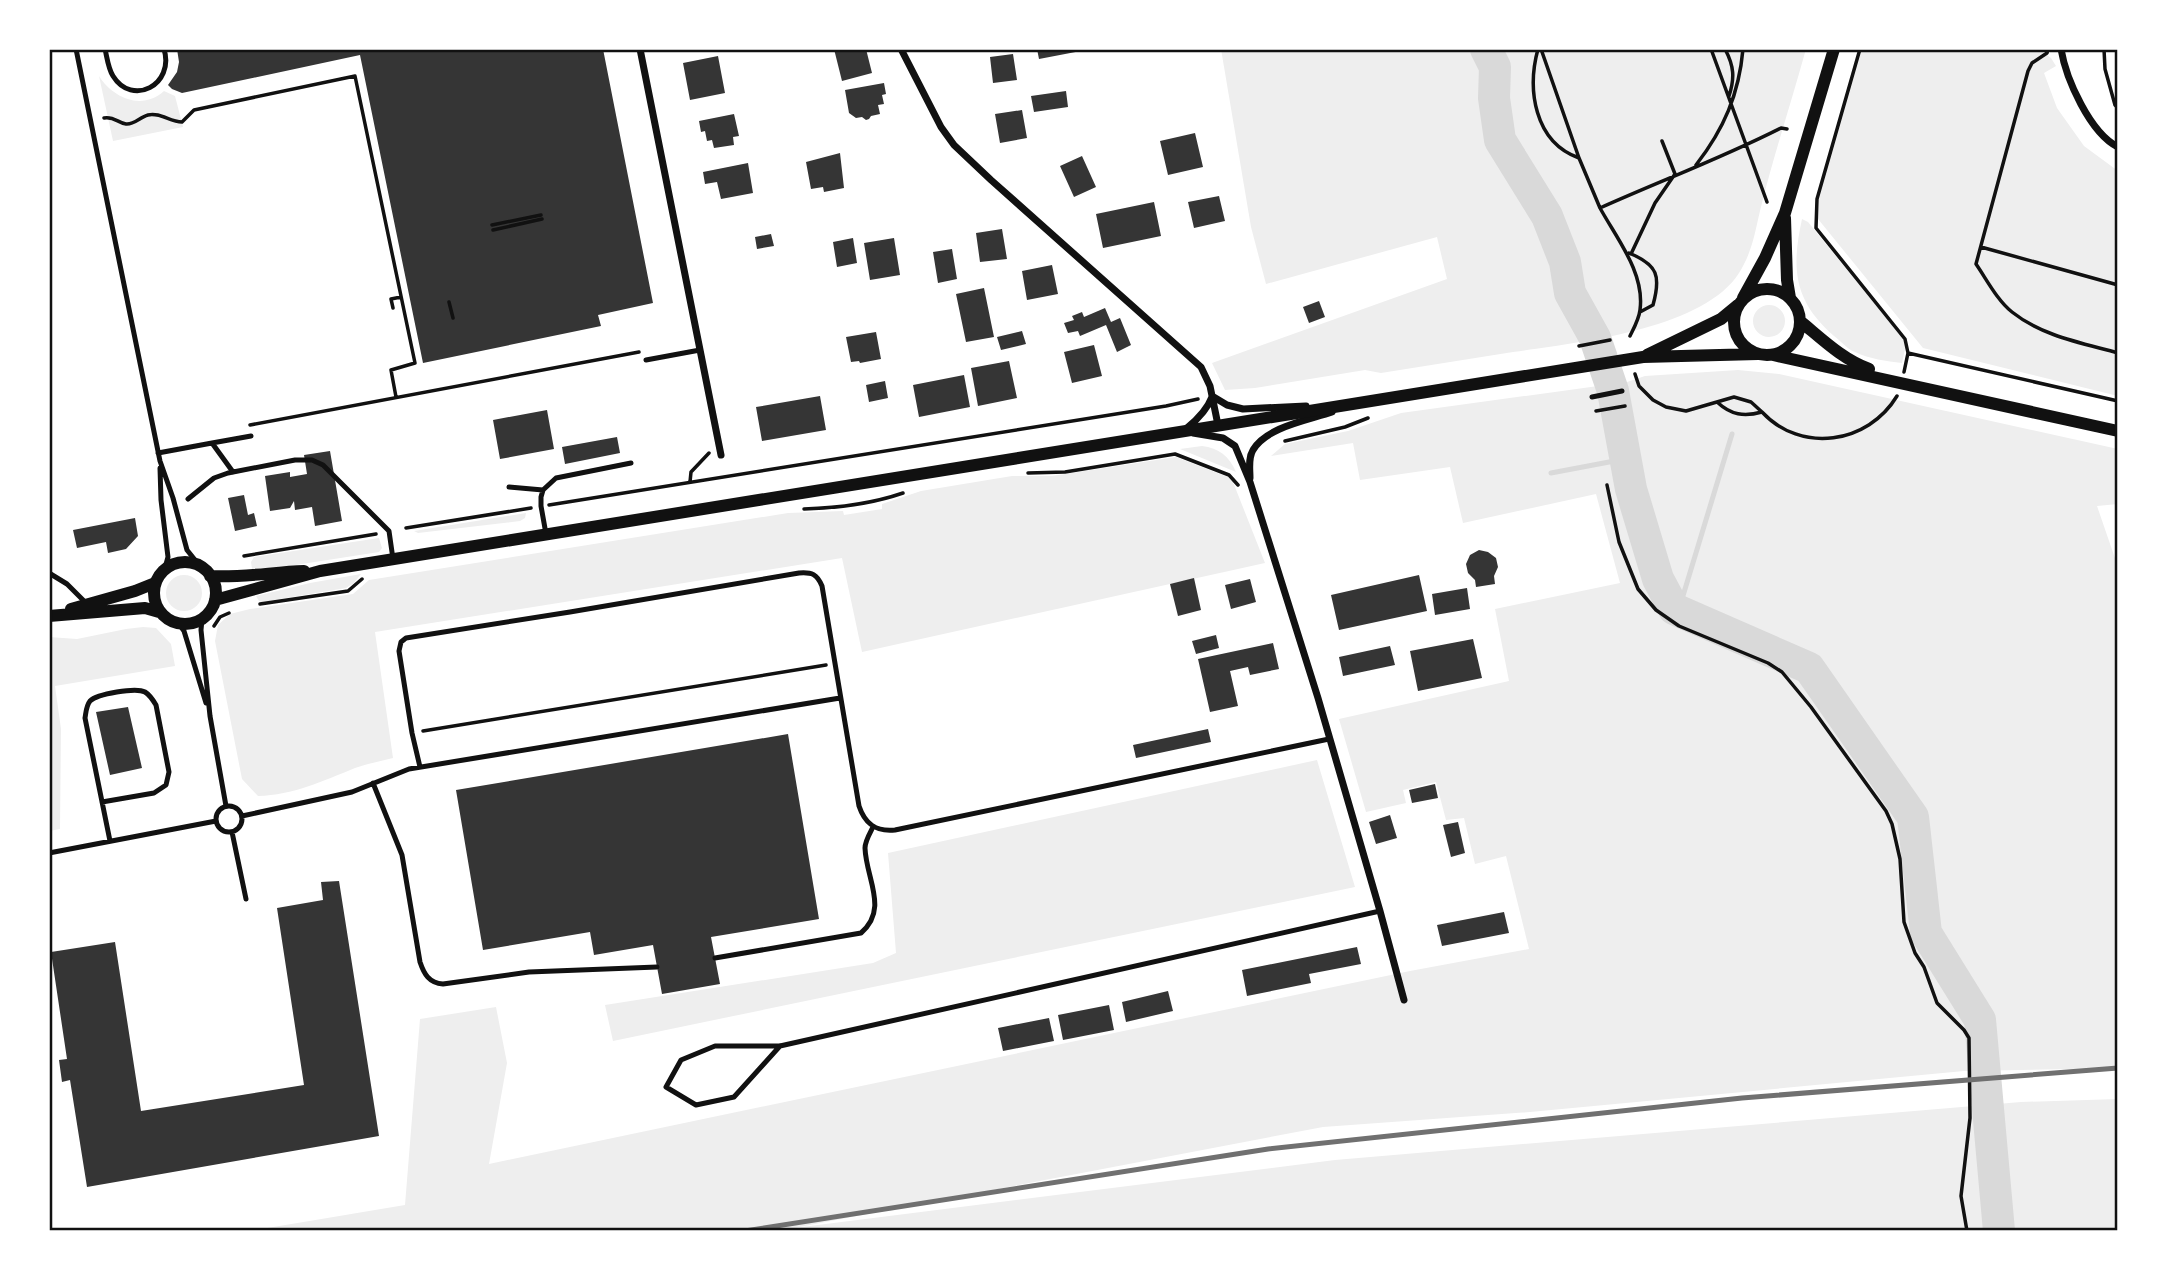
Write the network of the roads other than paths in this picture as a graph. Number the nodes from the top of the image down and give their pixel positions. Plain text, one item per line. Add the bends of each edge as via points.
1 (76, 49) edge
2 (105, 49) edge
3 (164, 49) edge
4 (640, 49) edge
5 (901, 49) edge
6 (1834, 49) edge
7 (2061, 49) edge
8 (2118, 146) edge
9 (1785, 213) junction
10 (1790, 298) junction
11 (1741, 301) junction
12 (1800, 321) junction
13 (700, 350) junction
14 (1758, 354) junction
15 (1773, 355) junction
16 (1643, 357) junction
17 (646, 360) dead end
18 (1900, 388) junction
19 (1622, 391) dead end
20 (1212, 396) junction
21 (1592, 397) dead end
22 (1357, 404) junction
23 (1218, 425) junction
24 (1182, 431) junction
25 (2118, 431) edge
26 (251, 436) dead end
27 (212, 443) junction
28 (158, 453) junction
29 (721, 455) dead end
30 (160, 461) junction
31 (631, 463) dead end
32 (233, 472) junction
33 (1250, 482) junction
34 (509, 487) dead end
35 (543, 490) junction
36 (188, 499) dead end
37 (546, 534) junction
38 (393, 559) junction
39 (199, 565) junction
40 (165, 568) junction
41 (320, 571) junction
42 (49, 573) edge
43 (211, 576) junction
44 (155, 583) junction
45 (215, 600) junction
46 (87, 604) junction
47 (159, 612) junction
48 (49, 616) edge
49 (179, 624) junction
50 (207, 624) junction
51 (840, 698) junction
52 (210, 716) junction
53 (1329, 739) junction
54 (420, 767) junction
55 (373, 783) junction
56 (102, 802) junction
57 (226, 806) junction
58 (243, 816) junction
59 (216, 821) junction
60 (873, 827) junction
61 (232, 832) junction
62 (110, 841) junction
63 (49, 853) edge
64 (246, 899) dead end
65 (1380, 911) junction
66 (715, 958) dead end
67 (657, 967) dead end
68 (1404, 1000) dead end
69 (780, 1046) junction

1 - 28 lane
2 - 3 lane via 113,77 125,87 143,90 159,83 166,60
4 - 13 street
5 - 20 street via 954,145 1197,362
6 - 9 street
7 - 8 street via 2083,109
9 - 10 street
9 - 11 street
10 - 11 street via 1762,289
10 - 12 street
11 - 14 street via 1734,313 1734,330 1743,345
11 - 16 street via 1721,320
12 - 15 street via 1795,340
12 - 18 street via 1836,352
13 - 17 lane
13 - 29 street
14 - 15 street
14 - 16 street
15 - 18 street
16 - 22 street
18 - 25 street
19 - 21 lane
20 - 22 street via 1243,409
20 - 23 street
20 - 24 street via 1201,416
22 - 23 street
22 - 33 street via 1261,440 1250,458
23 - 24 street
24 - 33 street via 1223,438 1235,446
24 - 37 street
26 - 27 lane
27 - 28 lane
27 - 32 lane
28 - 30 lane
30 - 39 lane via 187,550
30 - 40 lane via 168,557
31 - 35 lane via 556,478
32 - 36 lane via 214,478
32 - 38 lane via 295,460 323,465 389,531
33 - 53 street
34 - 35 lane
35 - 37 lane
37 - 38 street
38 - 41 street
39 - 40 street via 183,562
39 - 43 street
40 - 44 street
41 - 43 street
41 - 45 street
42 - 46 lane
43 - 45 street
44 - 46 street
44 - 47 street
45 - 50 street
46 - 48 street
47 - 48 street via 145,608
47 - 49 street
49 - 50 street
49 - 52 lane
50 - 52 lane via 201,630
51 - 54 lane
51 - 54 lane via 822,586 811,572 438,632 406,638 400,648
51 - 60 lane via 859,806
52 - 57 lane
53 - 60 lane via 895,830
53 - 65 street
54 - 55 lane
55 - 58 lane via 339,796
55 - 67 lane via 402,855 420,962 430,980 443,984 529,972
56 - 56 lane via 86,709 90,700 100,696 143,690 156,705 169,772 166,785 154,793
56 - 62 lane
57 - 58 lane
57 - 59 lane
58 - 61 lane via 242,825
59 - 61 lane via 223,831
59 - 62 lane
60 - 66 lane via 864,845 876,911 861,933
61 - 64 lane
62 - 63 lane
65 - 68 street
65 - 69 lane
69 - 69 lane via 715,1046 681,1060 666,1087 695,1105 734,1097

